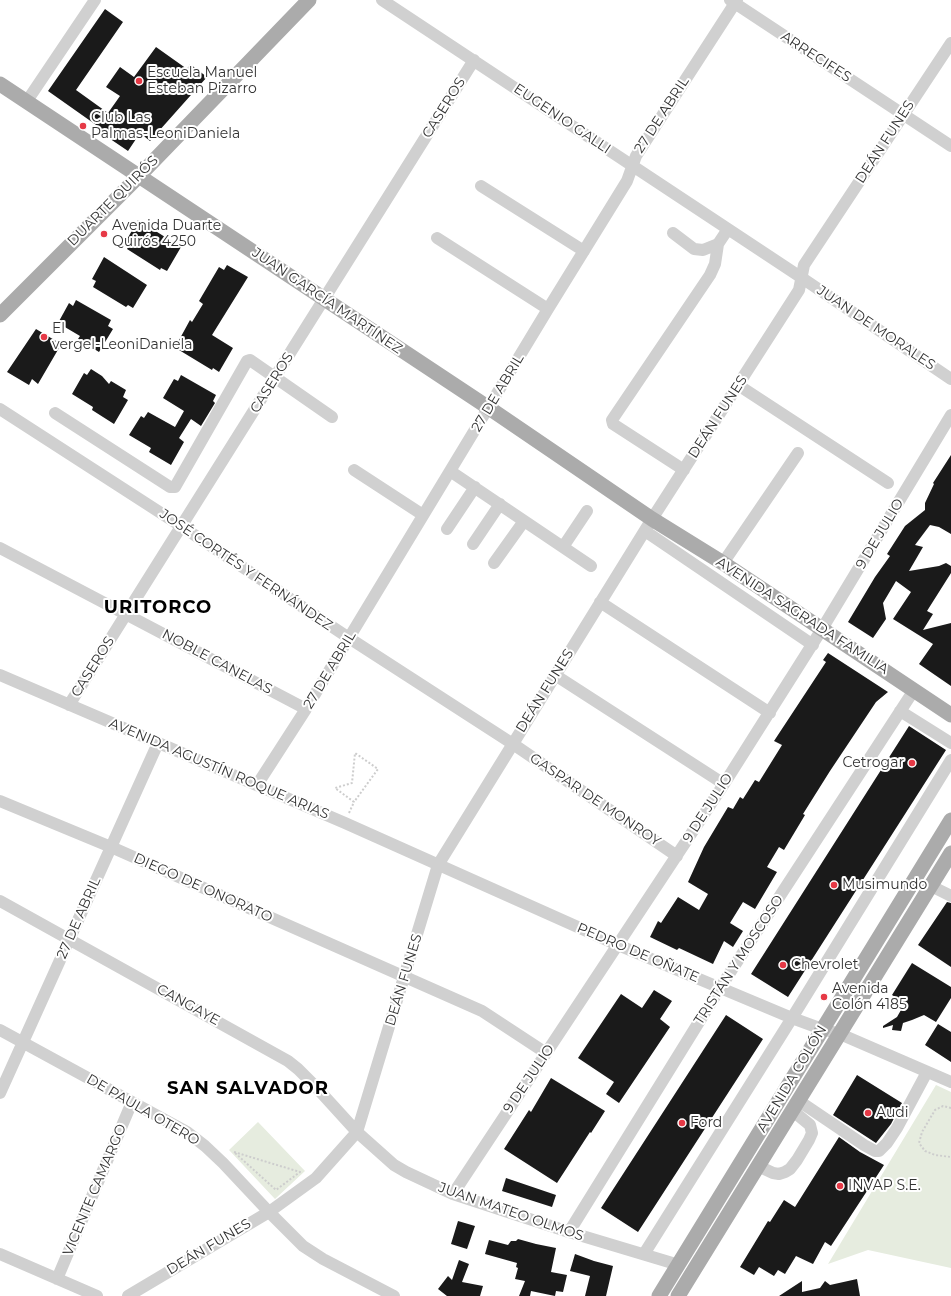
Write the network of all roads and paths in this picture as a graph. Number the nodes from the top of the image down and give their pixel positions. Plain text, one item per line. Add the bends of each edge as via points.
1 (95, 0) edge
2 (309, 0) edge
3 (382, 0) edge
4 (734, 1) edge
5 (951, 43) edge
6 (474, 60) junction
7 (0, 84) edge
8 (27, 101) junction
9 (903, 114) junction
10 (951, 146) edge
11 (632, 166) junction
12 (139, 176) junction
13 (482, 186) dead end
14 (728, 229) junction
15 (673, 233) dead end
16 (437, 238) dead end
17 (718, 244) junction
18 (584, 251) junction
19 (802, 278) junction
20 (324, 300) junction
21 (548, 309) junction
22 (0, 315) edge
23 (275, 377) junction
24 (951, 379) edge
25 (738, 385) junction
26 (489, 408) junction
27 (0, 409) edge
28 (55, 413) dead end
29 (951, 415) edge
30 (332, 417) dead end
31 (798, 453) dead end
32 (354, 470) dead end
33 (684, 470) junction
34 (450, 471) junction
35 (888, 483) dead end
36 (475, 487) junction
37 (500, 504) junction
38 (587, 512) dead end
39 (423, 515) junction
40 (524, 521) junction
41 (648, 525) junction
42 (181, 526) junction
43 (447, 529) dead end
44 (473, 544) dead end
45 (563, 547) junction
46 (0, 548) edge
47 (494, 563) dead end
48 (723, 563) junction
49 (591, 566) dead end
50 (600, 602) junction
51 (126, 615) junction
52 (822, 630) junction
53 (349, 638) junction
54 (813, 645) junction
55 (0, 675) edge
56 (555, 675) junction
57 (914, 690) junction
58 (69, 705) junction
59 (306, 709) junction
60 (900, 711) junction
61 (770, 713) junction
62 (951, 715) edge
63 (158, 743) junction
64 (951, 743) edge
65 (513, 744) junction
66 (951, 760) edge
67 (724, 784) junction
68 (257, 785) junction
69 (0, 801) edge
70 (354, 802) junction
71 (951, 820) edge
72 (345, 823) junction
73 (111, 847) junction
74 (951, 853) edge
75 (677, 856) junction
76 (438, 865) junction
77 (931, 886) junction
78 (951, 896) edge
79 (0, 901) edge
80 (69, 939) junction
81 (618, 945) junction
82 (405, 977) junction
83 (720, 988) junction
84 (792, 1018) junction
85 (822, 1029) junction
86 (0, 1030) edge
87 (840, 1034) junction
88 (23, 1042) junction
89 (546, 1053) junction
90 (927, 1072) junction
91 (951, 1082) edge
92 (0, 1093) edge
93 (132, 1102) junction
94 (796, 1106) junction
95 (951, 1108) edge
96 (357, 1132) junction
97 (951, 1157) edge
98 (758, 1166) junction
99 (300, 1172) joint
100 (453, 1194) junction
101 (269, 1212) junction
102 (569, 1232) junction
103 (0, 1254) edge
104 (644, 1254) junction
105 (679, 1265) junction
106 (57, 1279) junction
107 (97, 1296) edge
108 (128, 1296) edge
109 (394, 1296) edge
110 (659, 1296) edge
111 (678, 1296) edge

1 - 8 street
2 - 12 main road, DUARTE QUIRÓS
3 - 6 street, EUGENIO GALLI
4 - 9 street, ARRECIFES
4 - 11 street, 27 DE ABRIL
5 - 9 street, DEÁN FUNES
6 - 11 street, EUGENIO GALLI
6 - 20 street, CASEROS
7 - 8 main road, JUAN GARCÍA MARTÍNEZ
8 - 12 main road, JUAN GARCÍA MARTÍNEZ
9 - 10 street, ARRECIFES
9 - 19 street, DEÁN FUNES via 804,266
11 - 14 street, EUGENIO GALLI
11 - 18 street, 27 DE ABRIL via 628,181
12 - 20 main road, JUAN GARCÍA MARTÍNEZ
12 - 22 main road, DUARTE QUIRÓS
13 - 18 street
14 - 17 street
14 - 19 street, EUGENIO GALLI
15 - 17 street via 694,249 703,250
16 - 21 street
17 - 33 street via 715,264 710,275 612,420 613,424
18 - 21 street, 27 DE ABRIL
19 - 24 street, JUAN DE MORALES
19 - 25 street, DEÁN FUNES via 800,290
20 - 23 street, CASEROS
20 - 26 main road, JUAN GARCÍA MARTÍNEZ
21 - 26 street, 27 DE ABRIL
23 - 28 street via 250,360 247,361 175,487 170,487
23 - 30 street
23 - 42 street, CASEROS
25 - 33 street, DEÁN FUNES
25 - 35 street
26 - 34 street, 27 DE ABRIL
26 - 41 main road, JUAN GARCÍA MARTÍNEZ
27 - 42 street, JOSÉ CORTÉS Y FERNÁNDEZ
29 - 52 street, 9 DE JULIO
31 - 48 street
32 - 39 street
33 - 41 street, DEÁN FUNES
34 - 36 street
34 - 39 street, 27 DE ABRIL
36 - 37 street
36 - 43 street
37 - 40 street
37 - 44 street
38 - 45 street
39 - 53 street, 27 DE ABRIL
40 - 45 street
40 - 47 street
41 - 48 main road, AVENIDA SAGRADA FAMILIA
41 - 50 street, DEÁN FUNES
41 - 54 street
42 - 51 street, CASEROS
42 - 53 street, JOSÉ CORTÉS Y FERNÁNDEZ
45 - 49 street
46 - 51 street, NOBLE CANELAS
48 - 52 main road, AVENIDA SAGRADA FAMILIA
50 - 56 street, DEÁN FUNES
50 - 61 street
51 - 58 street, CASEROS
51 - 59 street, NOBLE CANELAS
52 - 54 street, 9 DE JULIO
52 - 57 main road, AVENIDA SAGRADA FAMILIA
53 - 59 street, 27 DE ABRIL
53 - 65 street, JOSÉ CORTÉS Y FERNÁNDEZ
54 - 61 street, 9 DE JULIO
55 - 58 street, AVENIDA AGUSTÍN ROQUE ARIAS
56 - 65 street, DEÁN FUNES
56 - 67 street
57 - 60 street, TRISTÁN Y MOSCOSO
57 - 62 main road, AVENIDA SAGRADA FAMILIA
58 - 63 street, AVENIDA AGUSTÍN ROQUE ARIAS
59 - 68 street, 27 DE ABRIL
60 - 64 street
60 - 83 street, TRISTÁN Y MOSCOSO
61 - 67 street, 9 DE JULIO
63 - 68 street, AVENIDA AGUSTÍN ROQUE ARIAS
63 - 73 street, 27 DE ABRIL
65 - 75 street, GASPAR DE MONROY
65 - 76 street, DEÁN FUNES
66 - 84 street
67 - 75 street, 9 DE JULIO
68 - 72 street, AVENIDA AGUSTÍN ROQUE ARIAS
69 - 73 street, DIEGO DE ONORATO
70 - 70 path via 335,788 352,783 355,753 378,769
70 - 72 path
71 - 85 main road, AVENIDA COLÓN
72 - 76 street, AVENIDA AGUSTÍN ROQUE ARIAS
73 - 80 street, 27 DE ABRIL
73 - 82 street, DIEGO DE ONORATO
74 - 77 main road, AVENIDA COLÓN
75 - 81 street, 9 DE JULIO
76 - 81 street, PEDRO DE OÑATE
76 - 82 street, DEÁN FUNES
77 - 78 street
77 - 87 main road, AVENIDA COLÓN
79 - 80 street, CANGAYE
80 - 88 street, 27 DE ABRIL
80 - 96 street, CANGAYE via 288,1061 298,1068
81 - 83 street, PEDRO DE OÑATE
81 - 89 street, 9 DE JULIO
82 - 89 street, DIEGO DE ONORATO via 482,1011
82 - 96 street, DEÁN FUNES
83 - 84 street, PEDRO DE OÑATE
83 - 102 street, TRISTÁN Y MOSCOSO
84 - 85 street, PEDRO DE OÑATE
84 - 104 street
85 - 87 street, PEDRO DE OÑATE
85 - 105 main road, AVENIDA COLÓN
86 - 88 street, DE PAULA OTERO
87 - 90 street, PEDRO DE OÑATE
87 - 94 main road, AVENIDA COLÓN
88 - 92 street, 27 DE ABRIL
88 - 93 street, DE PAULA OTERO
89 - 100 street, 9 DE JULIO
90 - 91 street, PEDRO DE OÑATE
90 - 94 street via 897,1128 879,1151
93 - 101 street, DE PAULA OTERO via 187,1132 205,1146
93 - 106 street, VICENTE CAMARGO
94 - 98 main road, AVENIDA COLÓN
94 - 98 street via 812,1133 797,1160 790,1169 779,1174
95 - 97 path via 943,1106 935,1110 918,1142 925,1151
96 - 100 street, JUAN MATEO OLMOS via 394,1165 422,1181
96 - 101 street, DEÁN FUNES via 316,1178
98 - 111 main road, AVENIDA COLÓN
99 - 99 path via 278,1165 234,1152 276,1190
100 - 102 street, JUAN MATEO OLMOS
101 - 108 street, DEÁN FUNES
101 - 109 street, DE PAULA OTERO via 313,1254
102 - 104 street, JUAN MATEO OLMOS
103 - 106 street
104 - 105 street, JUAN MATEO OLMOS
105 - 110 main road, AVENIDA COLÓN
106 - 107 street

